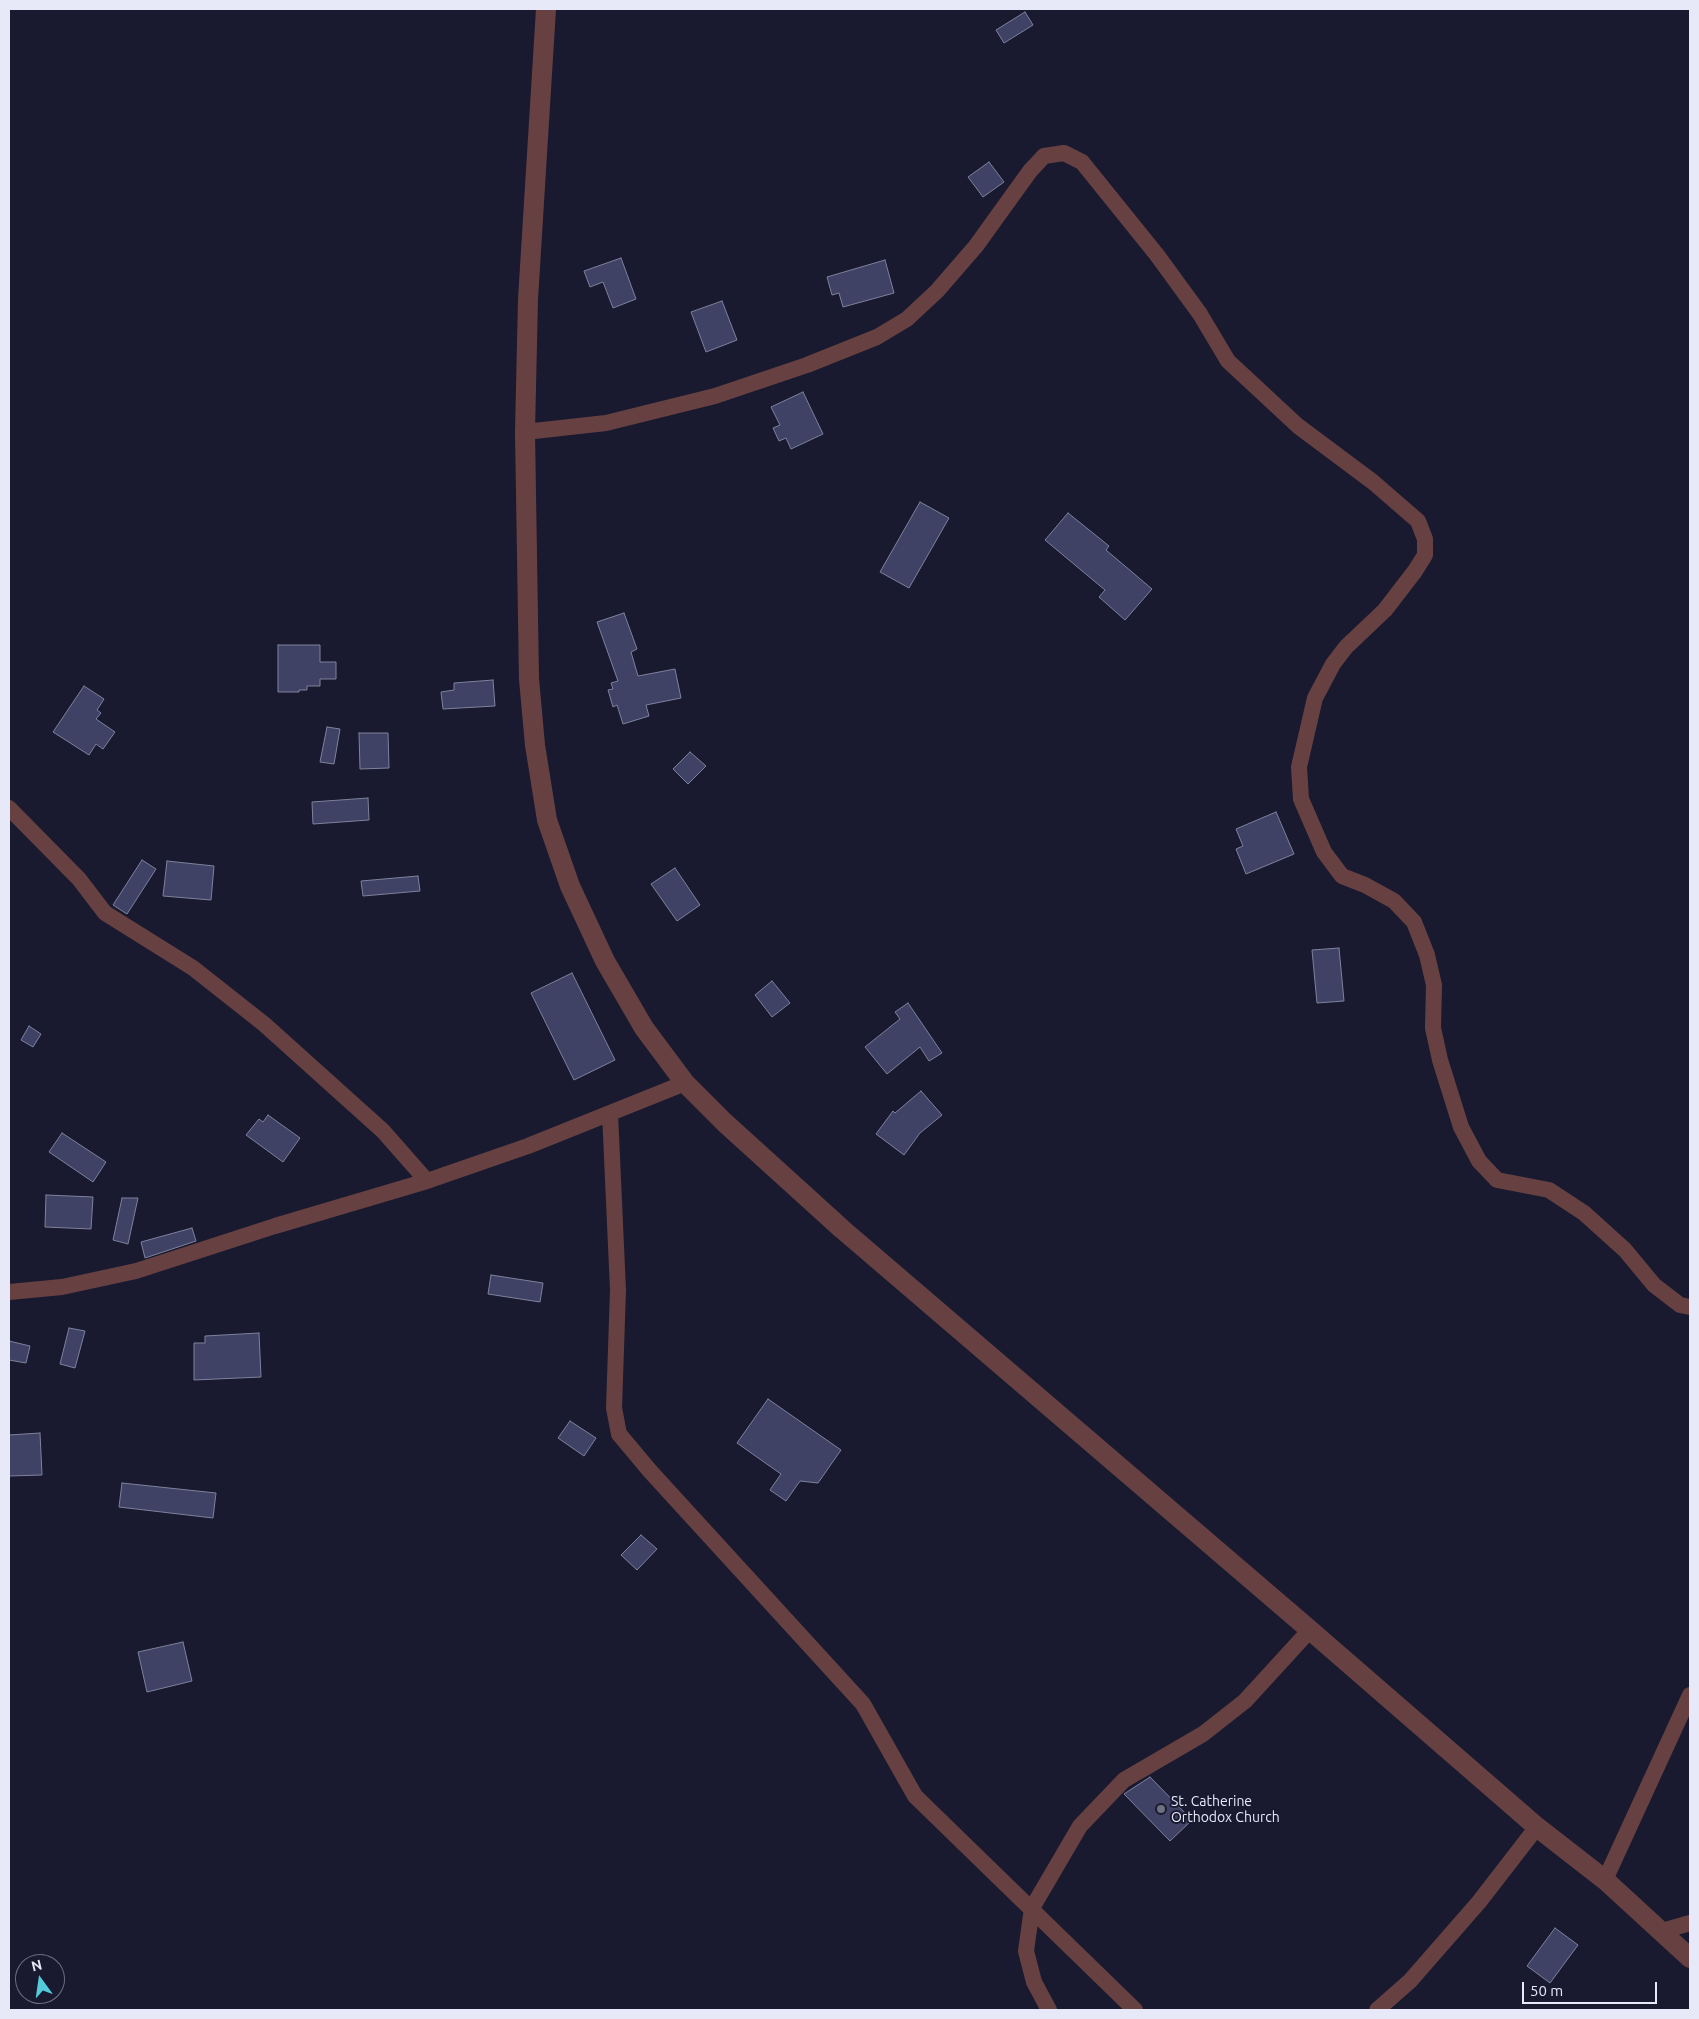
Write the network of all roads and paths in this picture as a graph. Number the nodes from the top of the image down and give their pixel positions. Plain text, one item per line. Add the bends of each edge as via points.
1 (546, 9) edge
2 (525, 432) junction
3 (9, 808) edge
4 (685, 1083) junction
5 (610, 1113) junction
6 (427, 1181) junction
7 (9, 1292) edge
8 (1690, 1307) edge
9 (1310, 1630) junction
10 (1690, 1695) edge
11 (1537, 1827) junction
12 (1605, 1880) junction
13 (1032, 1908) junction
14 (1690, 1923) edge
15 (1662, 1931) junction
16 (1690, 1958) edge
17 (1049, 2010) edge
18 (1135, 2010) edge
19 (1377, 2010) edge

1 - 2 street via 528,299
2 - 4 street via 529,679 547,820 570,886 605,961 644,1028
2 - 8 street via 606,422 715,396 877,337 907,319 937,291 976,246 1044,156 1064,153 1082,162 1157,255 1200,314 1228,361 1298,426 1373,482 1418,522 1425,539 1425,555 1416,571 1385,610 1346,647 1315,698 1298,767 1301,800 1324,852 1342,876 1394,901 1414,922 1434,985 1433,1028 1440,1060 1461,1127 1479,1161 1497,1180 1550,1190 1584,1212 1625,1250 1654,1285 1680,1306
3 - 6 street via 79,879 105,913 193,968 264,1024 383,1131
4 - 5 street
4 - 9 street via 842,1229
5 - 6 street
5 - 13 street via 618,1290 614,1408 619,1434 863,1704 915,1796
6 - 7 street via 136,1271 62,1287
9 - 11 street
9 - 13 street via 1245,1701 1203,1734 1124,1780 1080,1826
10 - 12 street
11 - 12 street
11 - 19 street via 1479,1902 1410,1981
12 - 15 street
13 - 17 street via 1026,1951 1034,1982
13 - 18 street
14 - 15 street
15 - 16 street

